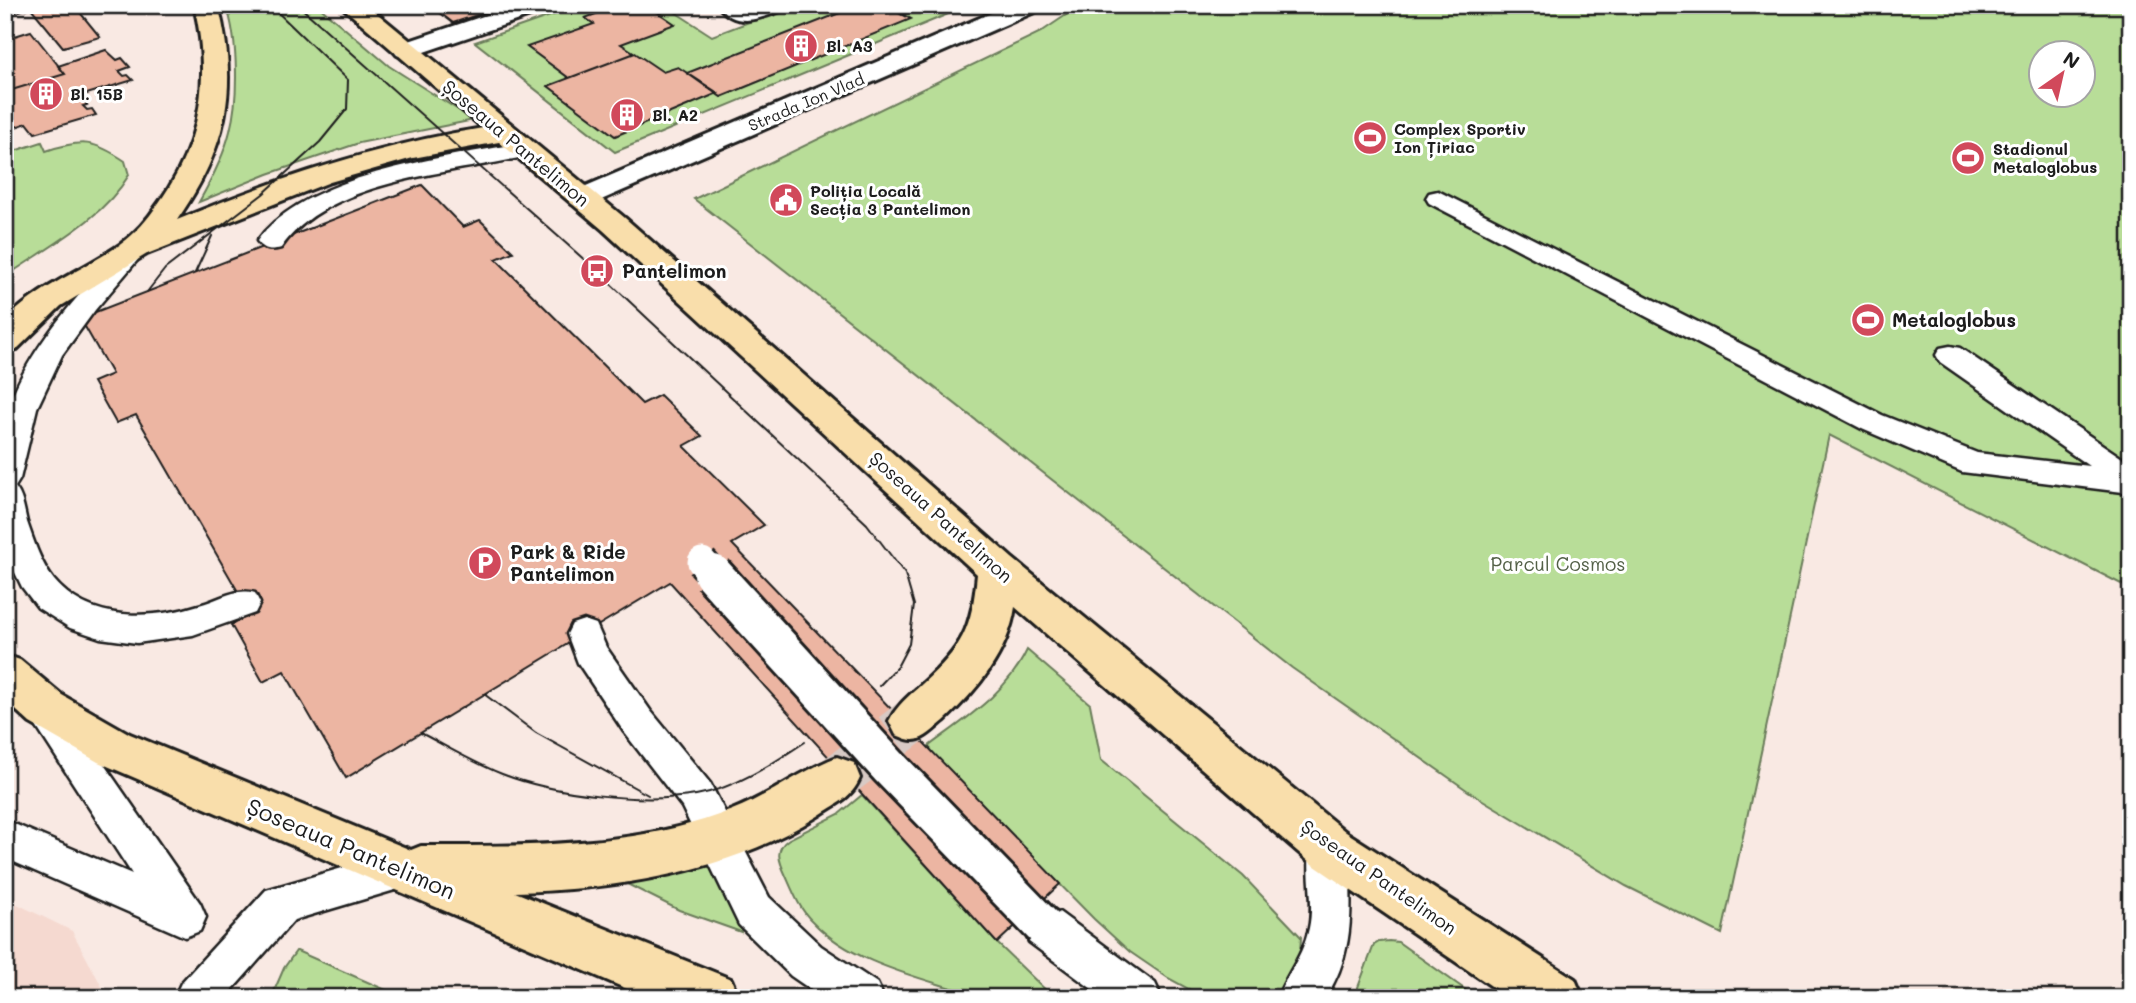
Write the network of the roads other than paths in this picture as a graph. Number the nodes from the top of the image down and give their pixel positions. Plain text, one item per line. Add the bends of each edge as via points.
1 (206, 5) edge
2 (352, 5) edge
3 (540, 5) edge
4 (730, 5) edge
5 (775, 5) edge
6 (1031, 5) edge
7 (406, 50) junction
8 (513, 141) junction
9 (582, 198) junction
10 (1438, 198) dead end
11 (272, 243) dead end
12 (133, 250) junction
13 (39, 306) junction
14 (5, 323) edge
15 (5, 341) edge
16 (1950, 355) dead end
17 (5, 479) edge
18 (2131, 481) edge
19 (5, 496) edge
20 (702, 562) dead end
21 (998, 569) junction
22 (243, 603) dead end
23 (584, 634) dead end
24 (5, 673) edge
25 (5, 687) edge
26 (46, 709) junction
27 (912, 721) tunnel mouth
28 (837, 778) tunnel mouth
29 (5, 838) edge
30 (719, 838) junction
31 (1329, 848) junction
32 (401, 870) junction
33 (196, 998) edge
34 (712, 998) edge
35 (862, 998) edge
36 (1140, 998) edge
37 (1299, 998) edge
38 (1556, 998) edge

1 - 12 main road via 216,61 209,130 185,190
2 - 7 main road, Șoseaua Pantelimon
3 - 7 street
4 - 5 street via 747,15
6 - 9 street, Strada Ion Vlad
7 - 8 main road, Șoseaua Pantelimon
8 - 9 main road, Șoseaua Pantelimon
8 - 11 lane via 412,171 320,214 297,217
8 - 12 main road via 431,144 310,177
9 - 21 main road, Șoseaua Pantelimon
10 - 18 lane via 1872,422 1973,464
12 - 13 main road
12 - 17 lane via 64,329 37,370 23,403
13 - 14 main road
13 - 15 main road
16 - 18 lane
19 - 22 lane via 12,530 49,598 78,615 111,628 147,629 195,621
20 - 36 lane, bridge via 889,767 1044,927
21 - 27 main road via 985,640 954,681
21 - 31 main road, Șoseaua Pantelimon
23 - 30 lane via 590,653 696,795
24 - 26 main road, Șoseaua Pantelimon
25 - 26 main road
26 - 29 lane via 185,917
26 - 32 main road, Șoseaua Pantelimon via 114,748
28 - 30 main road via 757,825
30 - 32 main road via 630,860 537,870
30 - 35 lane via 754,911 806,961
31 - 37 lane via 1331,925 1318,970
31 - 38 main road, Șoseaua Pantelimon
32 - 33 lane via 281,904
32 - 34 main road, Șoseaua Pantelimon

